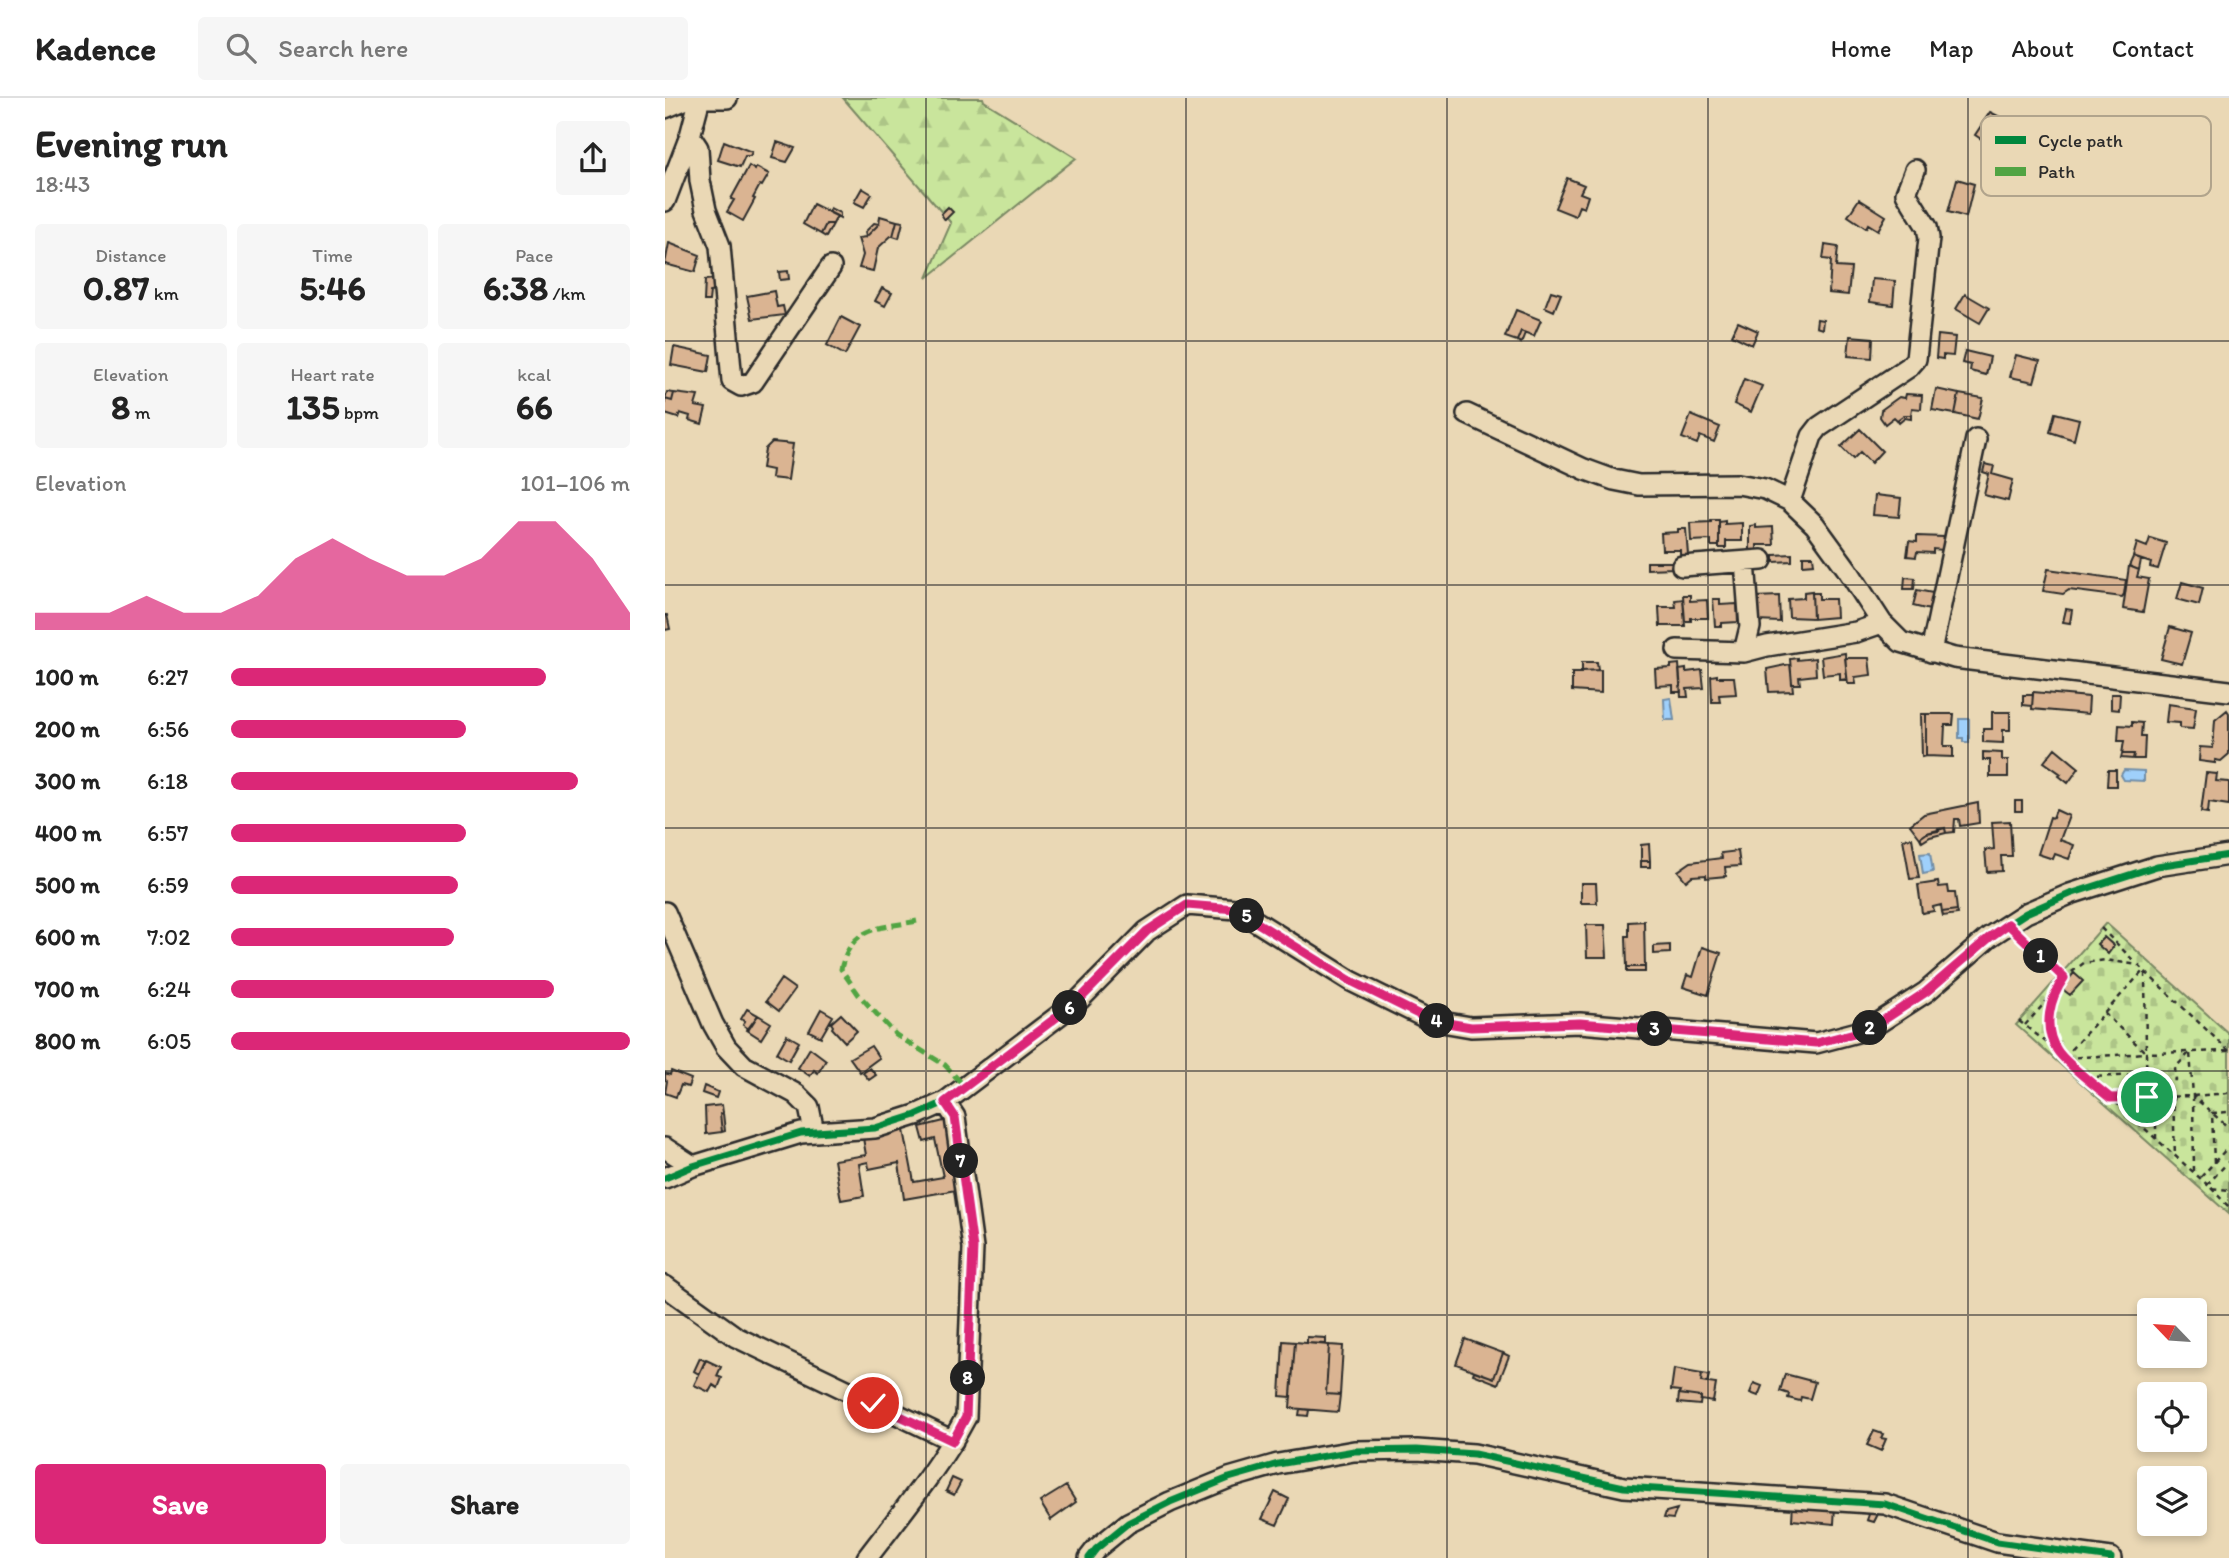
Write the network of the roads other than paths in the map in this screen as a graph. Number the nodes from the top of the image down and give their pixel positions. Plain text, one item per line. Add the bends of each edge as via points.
1 (689, 98) edge
2 (700, 98) edge
3 (706, 98) edge
4 (727, 98) edge
5 (665, 108) edge
6 (690, 136) junction
7 (1915, 170) dead end
8 (665, 201) edge
9 (831, 267) dead end
10 (1467, 414) dead end
11 (1976, 439) dead end
12 (1790, 501) junction
13 (1682, 566) dead end
14 (1882, 623) junction
15 (1677, 650) dead end
16 (1744, 652) junction
17 (1931, 652) junction
18 (2229, 691) edge
19 (2229, 855) edge
20 (665, 912) edge
21 (945, 1102) junction
22 (814, 1132) junction
23 (665, 1148) edge
24 (693, 1166) junction
25 (665, 1178) edge
26 (665, 1286) edge
27 (953, 1441) junction
28 (867, 1558) edge
29 (1089, 1558) edge
30 (2111, 1558) edge

1 - 5 street
2 - 6 street
3 - 4 street
6 - 8 street
6 - 9 street via 698,148 699,181 720,246 732,381 741,386 753,382
7 - 12 street via 1906,193 1929,238 1916,359 1819,426
10 - 12 street via 1614,480 1639,485 1738,484 1765,489
11 - 17 street
12 - 14 street via 1815,525
13 - 16 street via 1754,561
14 - 16 street
14 - 17 street via 1901,642
15 - 16 street
17 - 18 street
19 - 21 street via 2157,866 2027,913 1990,937 1926,992 1870,1029 1816,1043 1580,1023 1471,1027 1430,1020 1351,981 1235,909 1187,905 1147,931 1078,1001
20 - 22 street via 726,1047 744,1066 796,1094 809,1107
21 - 22 street via 874,1128
21 - 27 street via 955,1117 973,1248 966,1417
22 - 24 street
23 - 24 street
24 - 25 street
26 - 27 street via 736,1336
27 - 28 street
29 - 30 street via 1128,1523 1229,1478 1354,1451 1417,1450 1474,1454 1624,1487 1885,1504 1997,1542

